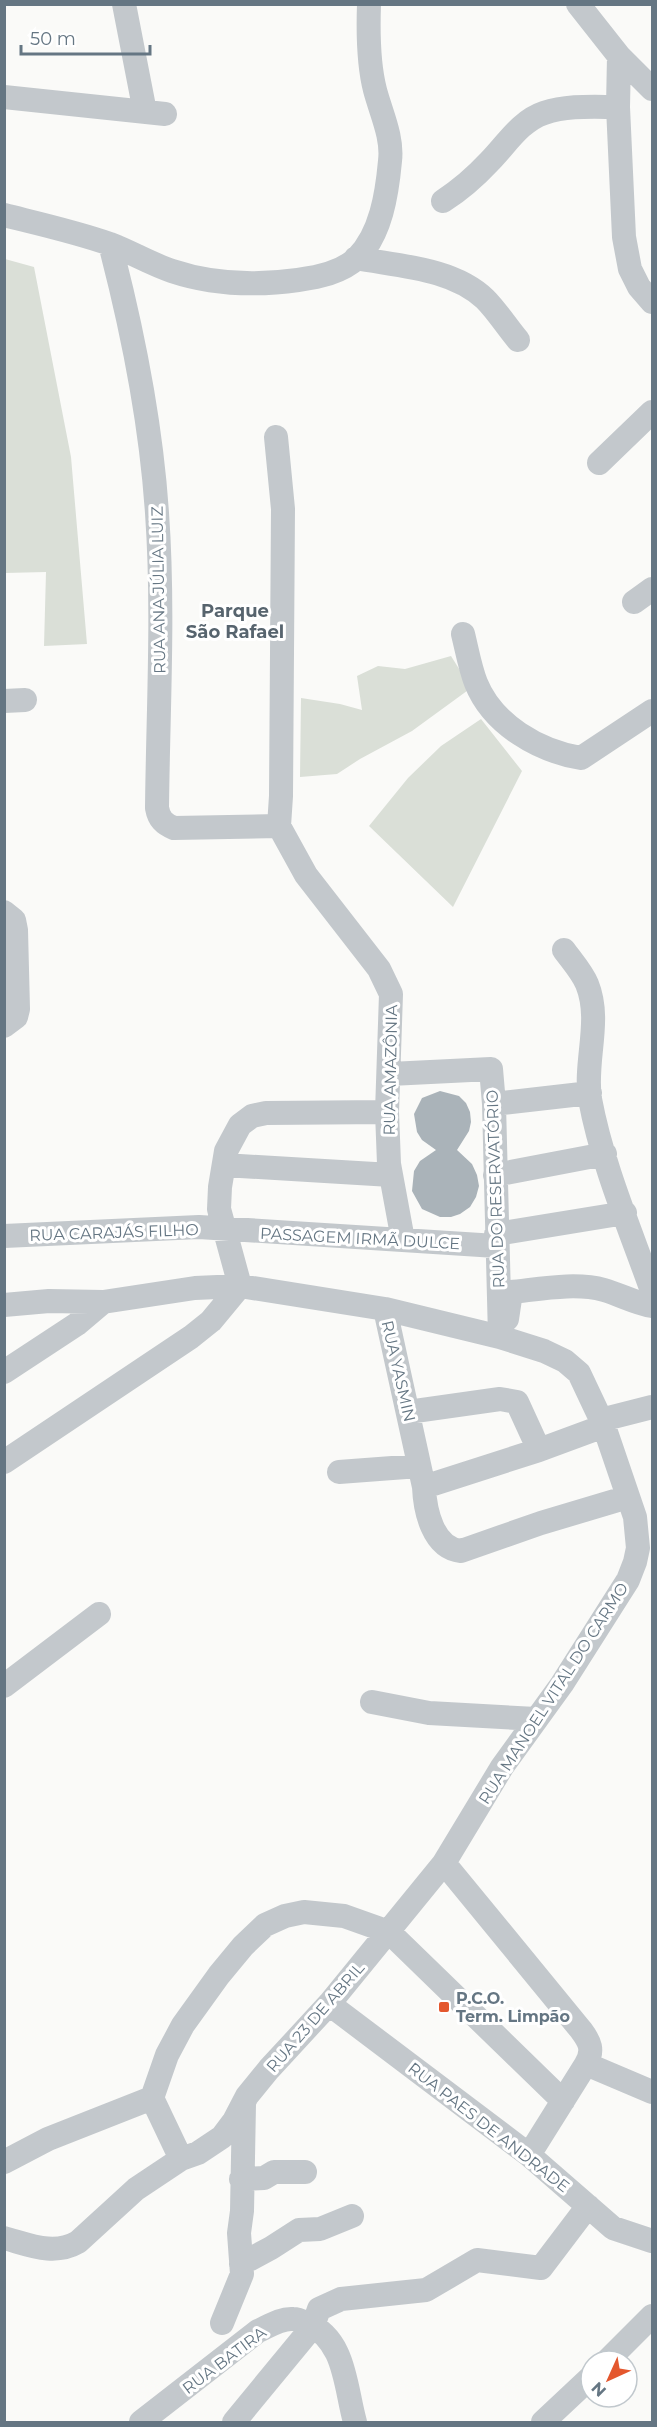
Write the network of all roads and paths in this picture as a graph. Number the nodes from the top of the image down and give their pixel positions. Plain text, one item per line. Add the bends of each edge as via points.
1 (124, 4) edge
2 (369, 4) edge
3 (578, 4) edge
4 (619, 56) junction
5 (652, 89) edge
6 (4, 97) edge
7 (618, 107) junction
8 (443, 201) dead end
9 (4, 215) edge
10 (110, 244) junction
11 (356, 258) junction
12 (652, 302) edge
13 (518, 340) dead end
14 (652, 412) edge
15 (276, 437) dead end
16 (599, 463) dead end
17 (463, 634) dead end
18 (652, 711) edge
19 (279, 826) junction
20 (10, 921) edge
21 (564, 950) dead end
22 (11, 1017) edge
23 (390, 1074) junction
24 (590, 1093) junction
25 (494, 1104) junction
26 (387, 1112) junction
27 (605, 1154) junction
28 (224, 1165) junction
29 (391, 1175) junction
30 (495, 1175) junction
31 (625, 1213) junction
32 (224, 1230) junction
33 (4, 1236) edge
34 (403, 1240) junction
35 (496, 1240) junction
36 (240, 1286) junction
37 (652, 1292) edge
38 (103, 1302) junction
39 (4, 1305) edge
40 (652, 1306) edge
41 (385, 1309) junction
42 (500, 1330) junction
43 (4, 1372) edge
44 (652, 1407) edge
45 (408, 1412) junction
46 (602, 1423) junction
47 (540, 1450) junction
48 (4, 1462) edge
49 (339, 1472) dead end
50 (422, 1476) junction
51 (638, 1506) edge
52 (99, 1614) dead end
53 (4, 1686) edge
54 (372, 1702) dead end
55 (536, 1719) junction
56 (444, 1863) junction
57 (389, 1932) junction
58 (329, 2004) junction
59 (586, 2064) junction
60 (652, 2092) edge
61 (152, 2098) junction
62 (563, 2101) junction
63 (244, 2103) junction
64 (529, 2155) junction
65 (181, 2159) junction
66 (4, 2162) edge
67 (304, 2172) dead end
68 (242, 2179) junction
69 (588, 2206) junction
70 (352, 2216) dead end
71 (4, 2238) edge
72 (652, 2241) edge
73 (241, 2264) junction
74 (652, 2316) edge
75 (222, 2323) dead end
76 (313, 2326) junction
77 (619, 2349) edge
78 (579, 2388) edge
79 (141, 2422) edge
80 (234, 2422) edge
81 (355, 2422) edge
82 (543, 2422) edge

1 - 6 street via 155,113
2 - 11 street via 371,68 389,135 391,159 377,227
3 - 4 street
4 - 5 street
4 - 7 street
7 - 8 street via 576,106 542,114 519,129 464,187
7 - 12 street via 624,237 630,269
9 - 10 street
10 - 11 street via 171,270 231,285 316,277 339,270
10 - 19 street, RUA ANA JÚLIA LUIZ via 139,372 157,511 159,816 174,828
11 - 13 street via 420,269 459,282 484,299
14 - 16 street
15 - 19 street via 283,509
17 - 18 street via 476,683 489,707 530,741 561,754 581,758
19 - 23 street, RUA AMAZÔNIA via 306,876 379,969 391,994
20 - 22 street
21 - 24 street via 581,973 591,999
23 - 25 street, RUA DO RESERVATÓRIO via 490,1069
23 - 26 street, RUA AMAZÔNIA
24 - 25 street
24 - 27 street
25 - 30 street, RUA DO RESERVATÓRIO
26 - 28 street via 252,1116 234,1134
26 - 29 street, RUA AMAZÔNIA
27 - 30 street
27 - 31 street
28 - 29 street
28 - 32 street via 219,1209
29 - 34 street, RUA AMAZÔNIA
30 - 35 street, RUA DO RESERVATÓRIO
31 - 35 street, PASSAGEM IRMÃ DULCE
31 - 37 street
32 - 33 street, RUA CARAJÁS FILHO via 200,1227
32 - 34 street, PASSAGEM IRMÃ DULCE
32 - 36 street
34 - 35 street, PASSAGEM IRMÃ DULCE
35 - 42 street, RUA DO RESERVATÓRIO
36 - 38 street, RUA YASMIN via 195,1288
36 - 41 street, RUA YASMIN
36 - 48 street via 211,1321 191,1337
38 - 39 street, RUA YASMIN
38 - 43 street
40 - 42 street via 603,1290 554,1288 511,1292 506,1324
41 - 42 street, RUA MANOEL VITAL DO CARMO
41 - 45 street, RUA YASMIN
42 - 46 street, RUA MANOEL VITAL DO CARMO via 565,1361 579,1373
44 - 46 street
45 - 47 street via 500,1399 517,1402
45 - 50 street, RUA YASMIN
46 - 47 street
46 - 51 street, RUA MANOEL VITAL DO CARMO
47 - 50 street
49 - 50 street
50 - 51 street, RUA YASMIN via 424,1504 437,1535 452,1550 461,1551 550,1520
51 - 55 street, RUA MANOEL VITAL DO CARMO via 638,1548 628,1580
52 - 53 street
54 - 55 street via 429,1713
55 - 56 street, RUA MANOEL VITAL DO CARMO
56 - 57 street, RUA 23 DE ABRIL
56 - 59 street via 581,2030 591,2045
57 - 58 street, RUA 23 DE ABRIL
57 - 61 street via 344,1916 304,1912 265,1925 243,1946 183,2025 167,2055
57 - 62 street
58 - 63 street, RUA 23 DE ABRIL via 269,2069
58 - 64 street, RUA PAES DE ANDRADE
59 - 60 street
59 - 62 street
61 - 65 street
61 - 66 street via 48,2139
62 - 64 street
63 - 65 street, RUA 23 DE ABRIL via 212,2145
63 - 68 street
64 - 69 street, RUA PAES DE ANDRADE
65 - 71 street, RUA 23 DE ABRIL via 136,2189 67,2248 56,2250
67 - 68 street via 274,2172 264,2178
68 - 73 street
69 - 72 street, RUA PAES DE ANDRADE via 613,2228
69 - 76 street via 541,2268 477,2260 426,2290 342,2298 320,2309
70 - 73 street via 320,2229 299,2230
73 - 75 street via 242,2274
74 - 77 street
76 - 79 street, RUA BATIRA via 292,2318 258,2331
76 - 80 street
76 - 81 street via 336,2348
78 - 82 street

